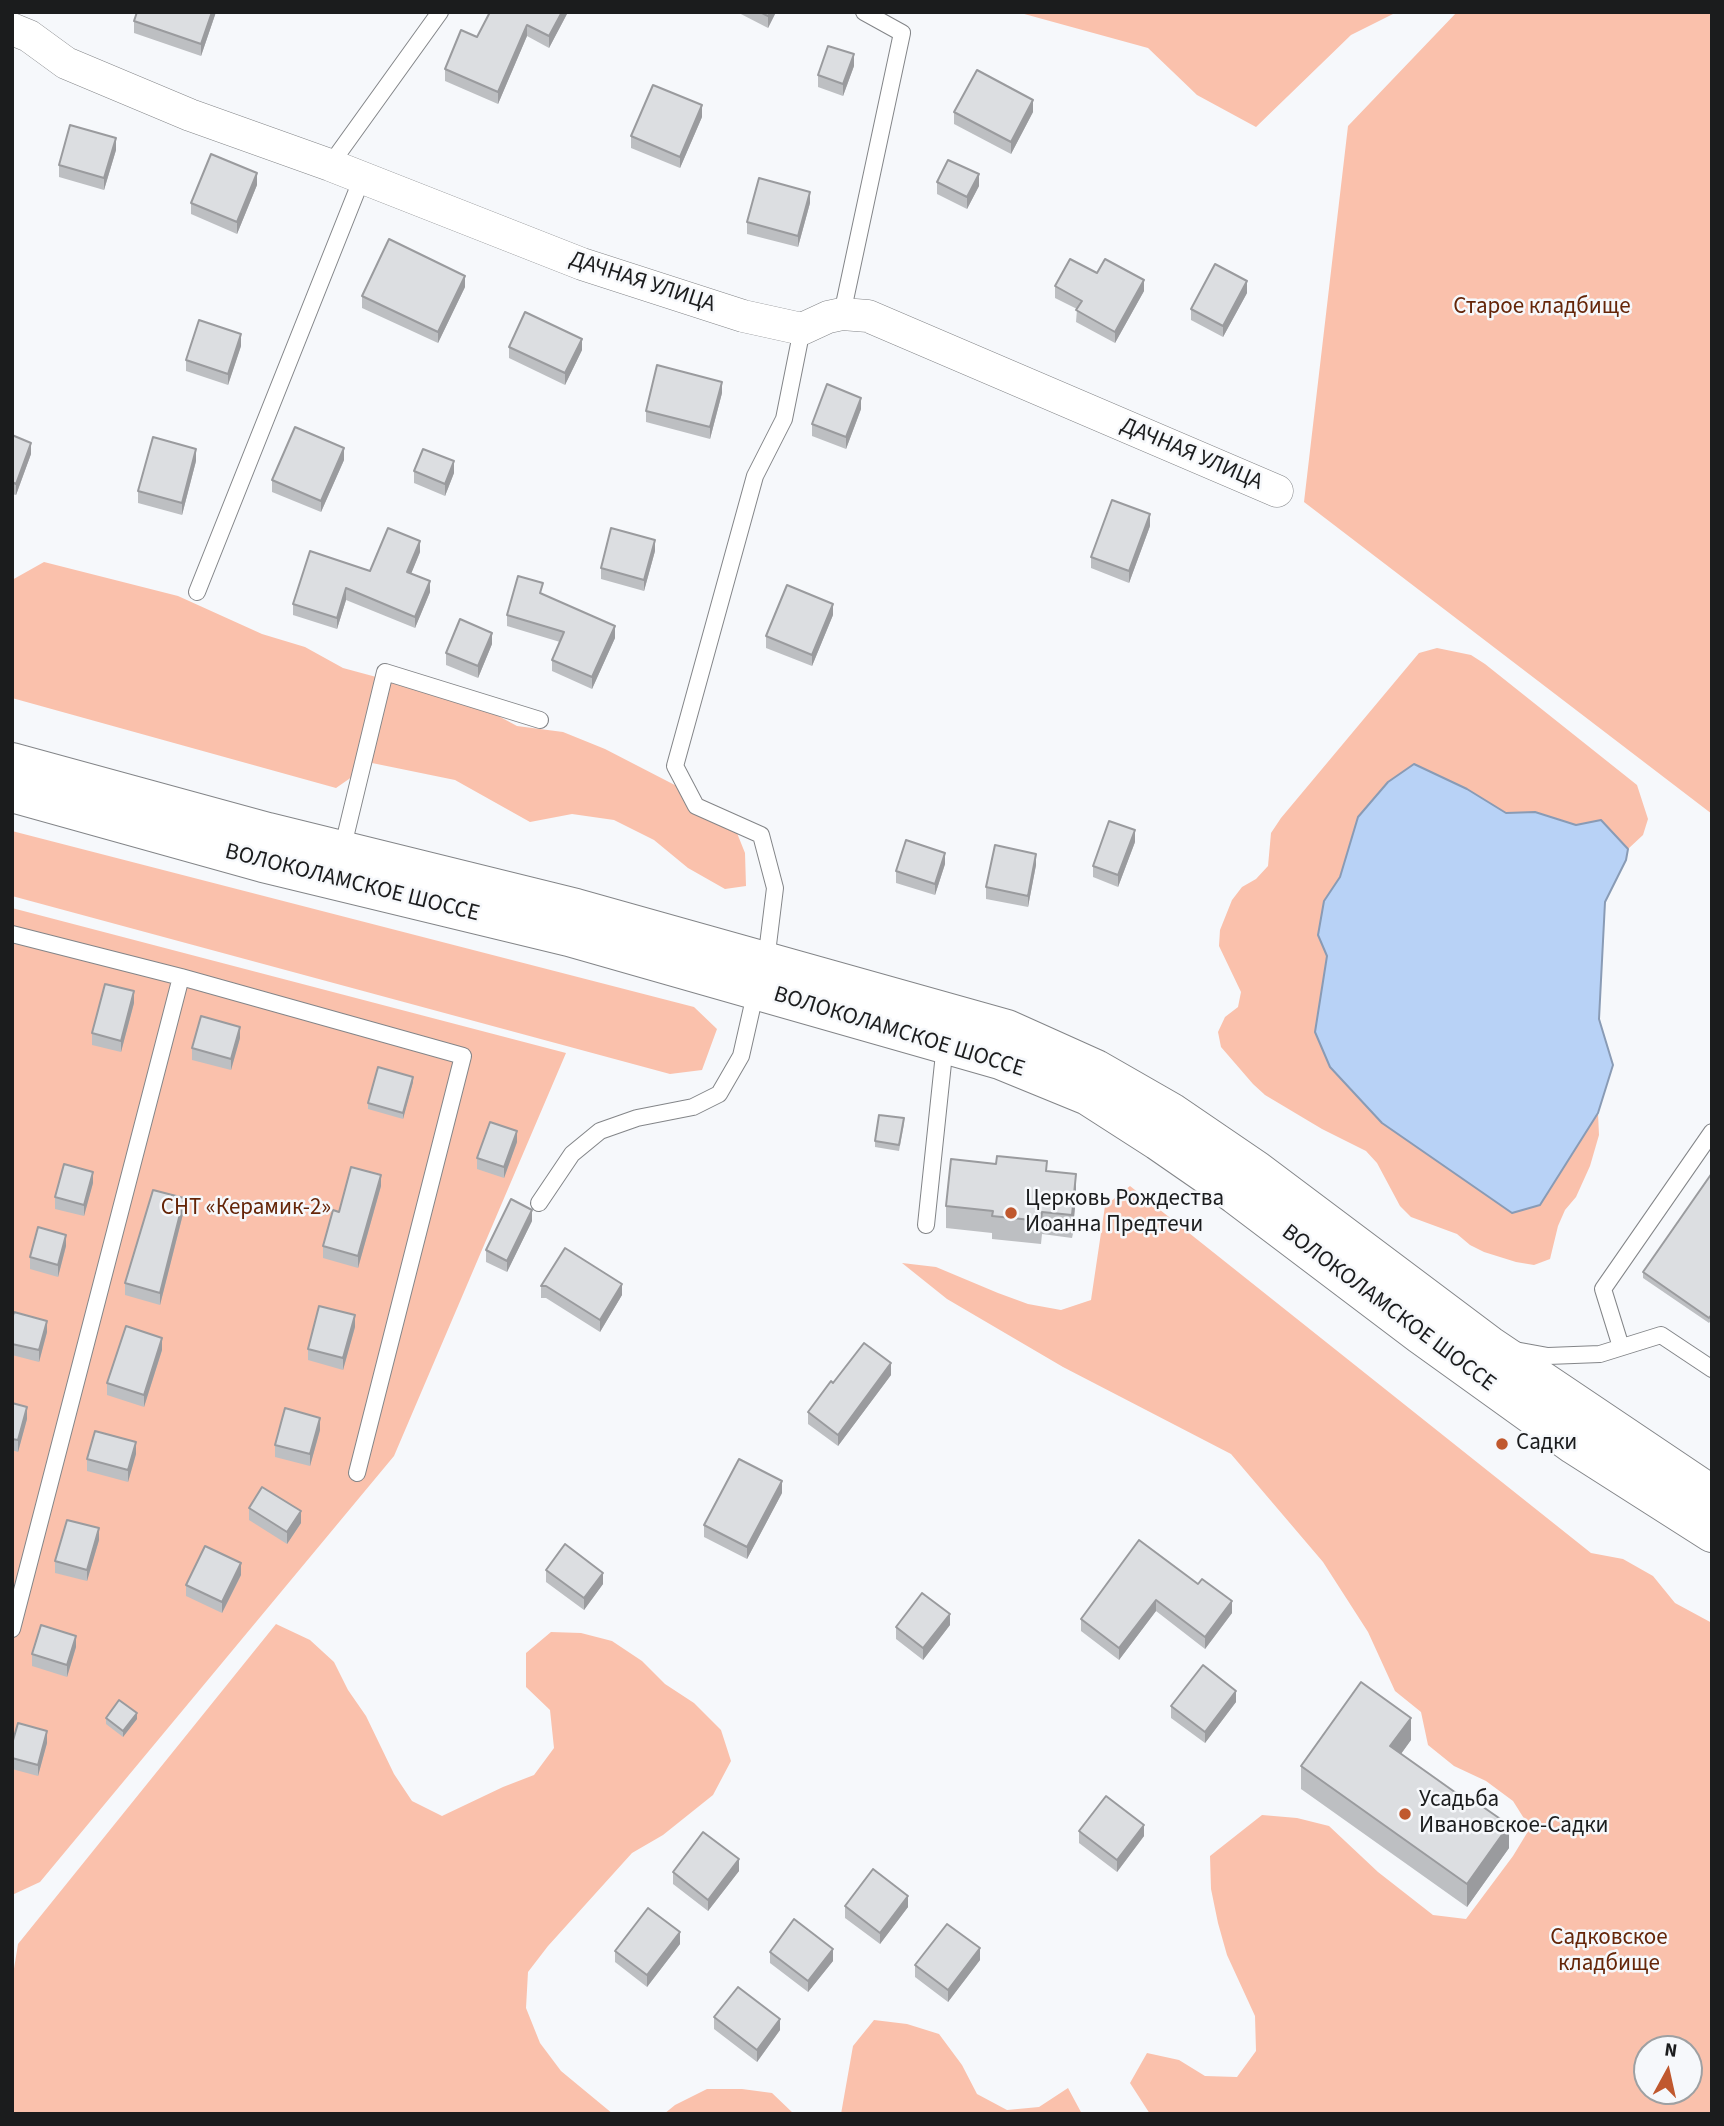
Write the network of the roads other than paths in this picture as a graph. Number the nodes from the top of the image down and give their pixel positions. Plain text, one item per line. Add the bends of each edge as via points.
1 (440, 12) edge
2 (864, 12) edge
3 (12, 29) edge
4 (330, 164) junction
5 (362, 178) junction
6 (842, 314) junction
7 (802, 329) junction
8 (1277, 491) dead end
9 (197, 592) dead end
10 (540, 720) dead end
11 (12, 762) edge
12 (12, 793) edge
13 (342, 850) junction
14 (12, 934) edge
15 (761, 976) junction
16 (181, 977) junction
17 (945, 1044) junction
18 (1712, 1132) edge
19 (539, 1202) dead end
20 (926, 1225) dead end
21 (1489, 1345) junction
22 (1621, 1347) junction
23 (1712, 1369) edge
24 (357, 1473) dead end
25 (1712, 1495) edge
26 (1712, 1533) edge
27 (12, 1629) edge

1 - 4 lane
2 - 6 lane via 902,33
3 - 4 street, ДАЧНАЯ УЛИЦА via 66,63 190,115
4 - 5 street, ДАЧНАЯ УЛИЦА
5 - 7 street, ДАЧНАЯ УЛИЦА via 582,264 743,316
5 - 9 lane
6 - 7 street, ДАЧНАЯ УЛИЦА
6 - 8 street, ДАЧНАЯ УЛИЦА via 868,316
7 - 15 lane via 784,419 755,476 675,766 696,806 761,835 775,888
10 - 13 lane via 385,672
11 - 13 main road, ВОЛОКОЛАМСКОЕ ШОССЕ
12 - 15 main road, ВОЛОКОЛАМСКОЕ ШОССЕ via 263,863 569,937
13 - 15 main road, ВОЛОКОЛАМСКОЕ ШОССЕ via 576,908
14 - 16 lane
15 - 17 main road, ВОЛОКОЛАМСКОЕ ШОССЕ
15 - 19 lane via 741,1056 719,1094 693,1107 600,1131 572,1154
15 - 21 main road, ВОЛОКОЛАМСКОЕ ШОССЕ via 1007,1029 1096,1069 1171,1112 1256,1170
16 - 24 lane via 463,1056
16 - 27 lane
17 - 20 lane
17 - 26 main road, ВОЛОКОЛАМСКОЕ ШОССЕ via 1000,1060 1088,1097 1158,1141 1574,1445
18 - 22 lane via 1603,1289
21 - 22 lane via 1548,1356 1600,1354
21 - 25 main road, ВОЛОКОЛАМСКОЕ ШОССЕ
22 - 23 lane via 1661,1335

